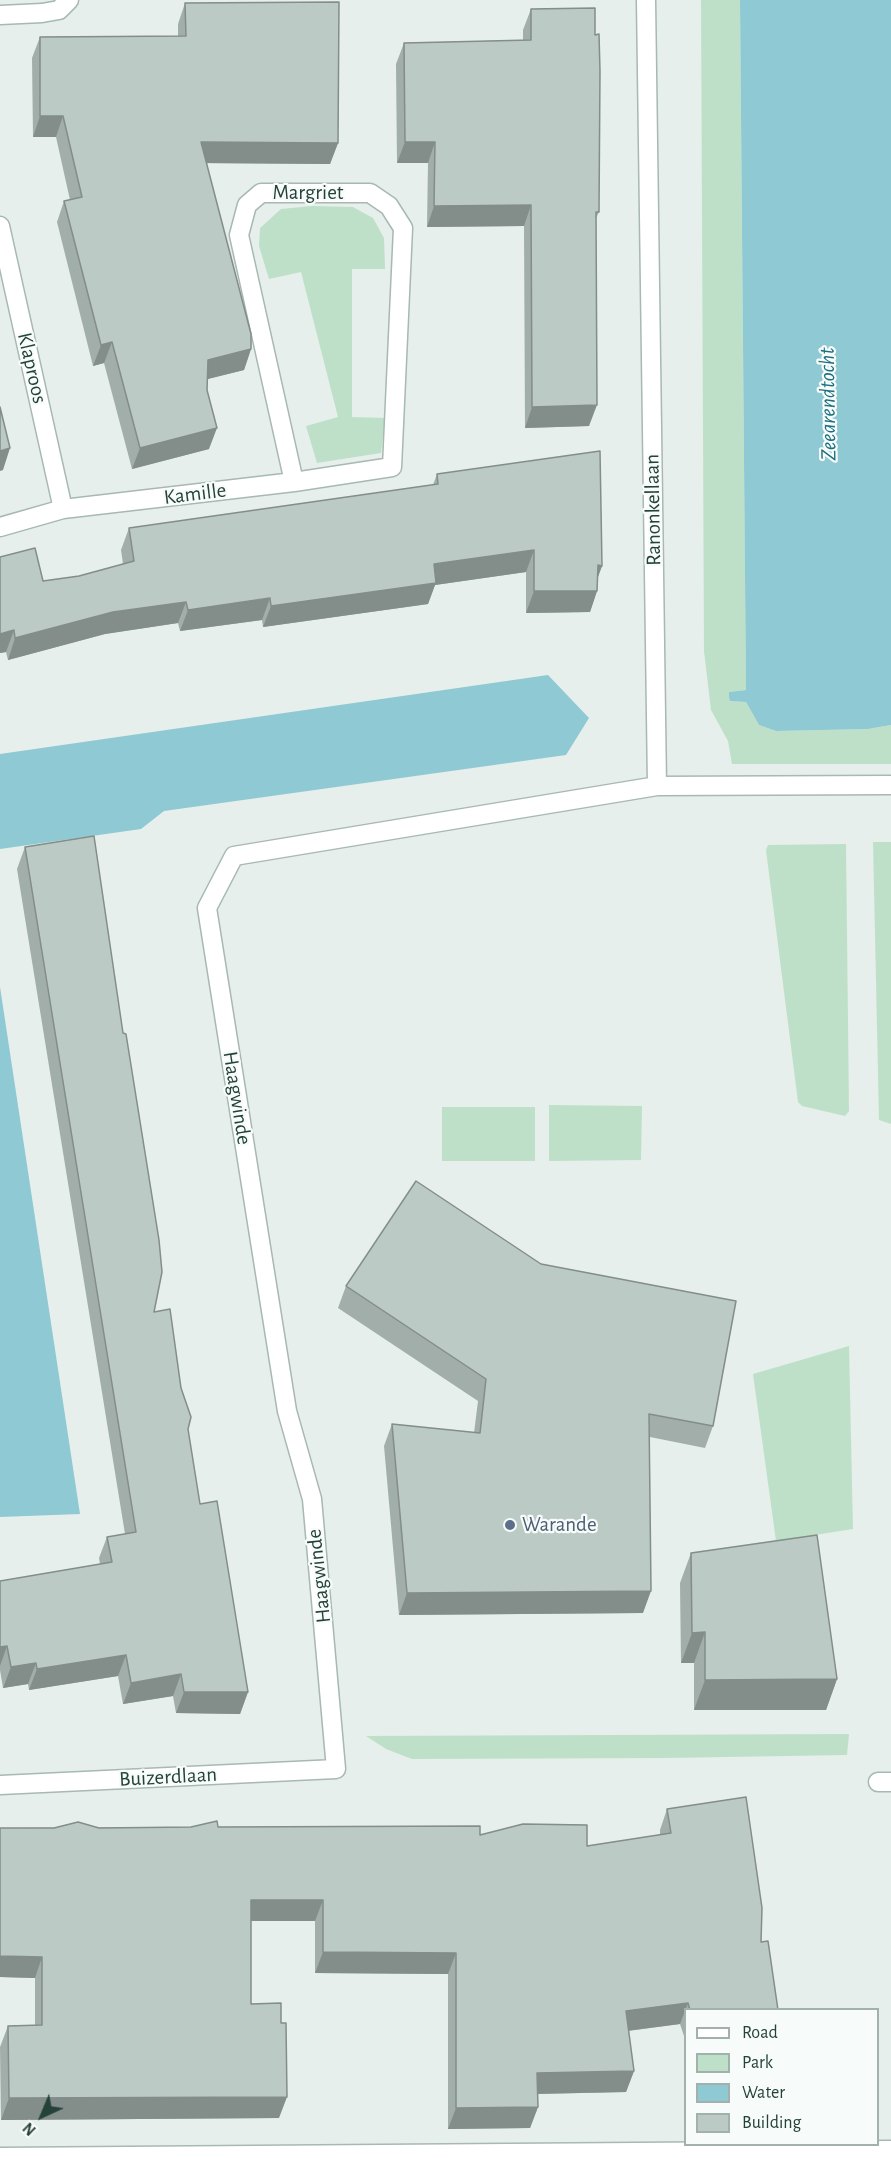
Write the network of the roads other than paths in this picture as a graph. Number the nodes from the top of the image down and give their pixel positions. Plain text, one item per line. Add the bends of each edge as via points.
1 (69, 0) edge
2 (646, 0) edge
3 (0, 15) edge
4 (0, 226) edge
5 (392, 467) joint
6 (294, 483) junction
7 (63, 509) junction
8 (0, 527) edge
9 (891, 785) edge
10 (657, 786) junction
11 (336, 1769) joint
12 (0, 1785) edge
13 (891, 2150) edge
14 (0, 2157) edge

1 - 3 street via 59,10 50,12
2 - 10 street, Ranonkellaan
4 - 7 street, Klaproos
5 - 6 street, Kamille
5 - 6 street, Margriet via 403,228 389,206 370,193 261,193 247,205 239,236
6 - 7 street, Kamille
7 - 8 street, Kamille
9 - 10 street
10 - 11 street, Haagwinde via 234,856 207,908 287,1411 312,1499
11 - 12 street, Buizerdlaan
13 - 14 street

